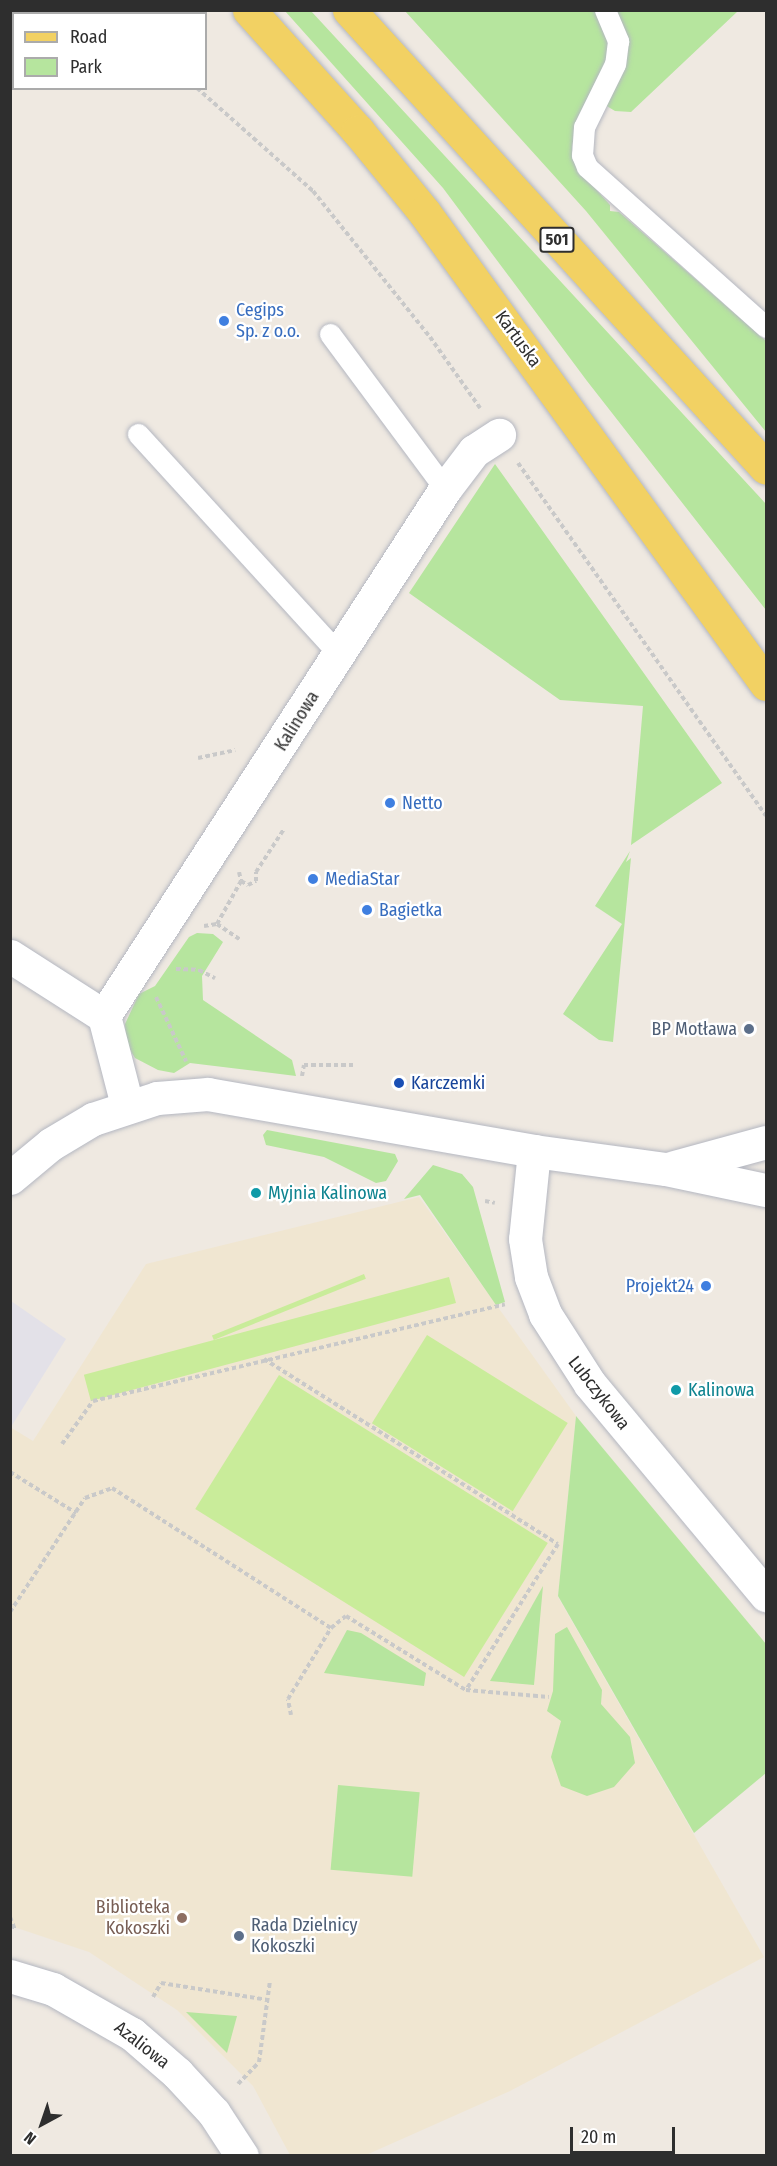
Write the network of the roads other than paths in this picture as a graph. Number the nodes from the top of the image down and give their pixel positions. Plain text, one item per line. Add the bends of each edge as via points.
1 (249, 10) edge
2 (349, 10) edge
3 (604, 10) edge
4 (766, 327) edge
5 (330, 334) dead end
6 (138, 434) dead end
7 (499, 435) dead end
8 (766, 468) edge
9 (444, 489) junction
10 (339, 654) junction
11 (766, 684) edge
12 (10, 956) edge
13 (104, 1016) junction
14 (127, 1105) junction
15 (766, 1142) edge
16 (534, 1151) junction
17 (666, 1169) junction
18 (10, 1178) edge
19 (766, 1190) edge
20 (766, 1595) edge
21 (10, 1976) edge
22 (242, 2156) edge

1 - 11 main road, Kartuska via 358,131 424,212
2 - 8 main road, 501
3 - 4 lane via 618,41 615,64 584,127 582,155 587,167
5 - 9 lane
6 - 10 lane
7 - 9 street, Kalinowa via 474,451
9 - 10 street, Kalinowa
10 - 13 street, Kalinowa
12 - 13 street
13 - 14 street
14 - 16 street via 208,1094
14 - 18 street via 72,1130
15 - 17 street
16 - 17 street
16 - 20 street, Lubczykowa via 525,1239 531,1277 545,1314 590,1384
17 - 19 street
21 - 22 street, Azaliowa via 53,1989 132,2034 206,2105

